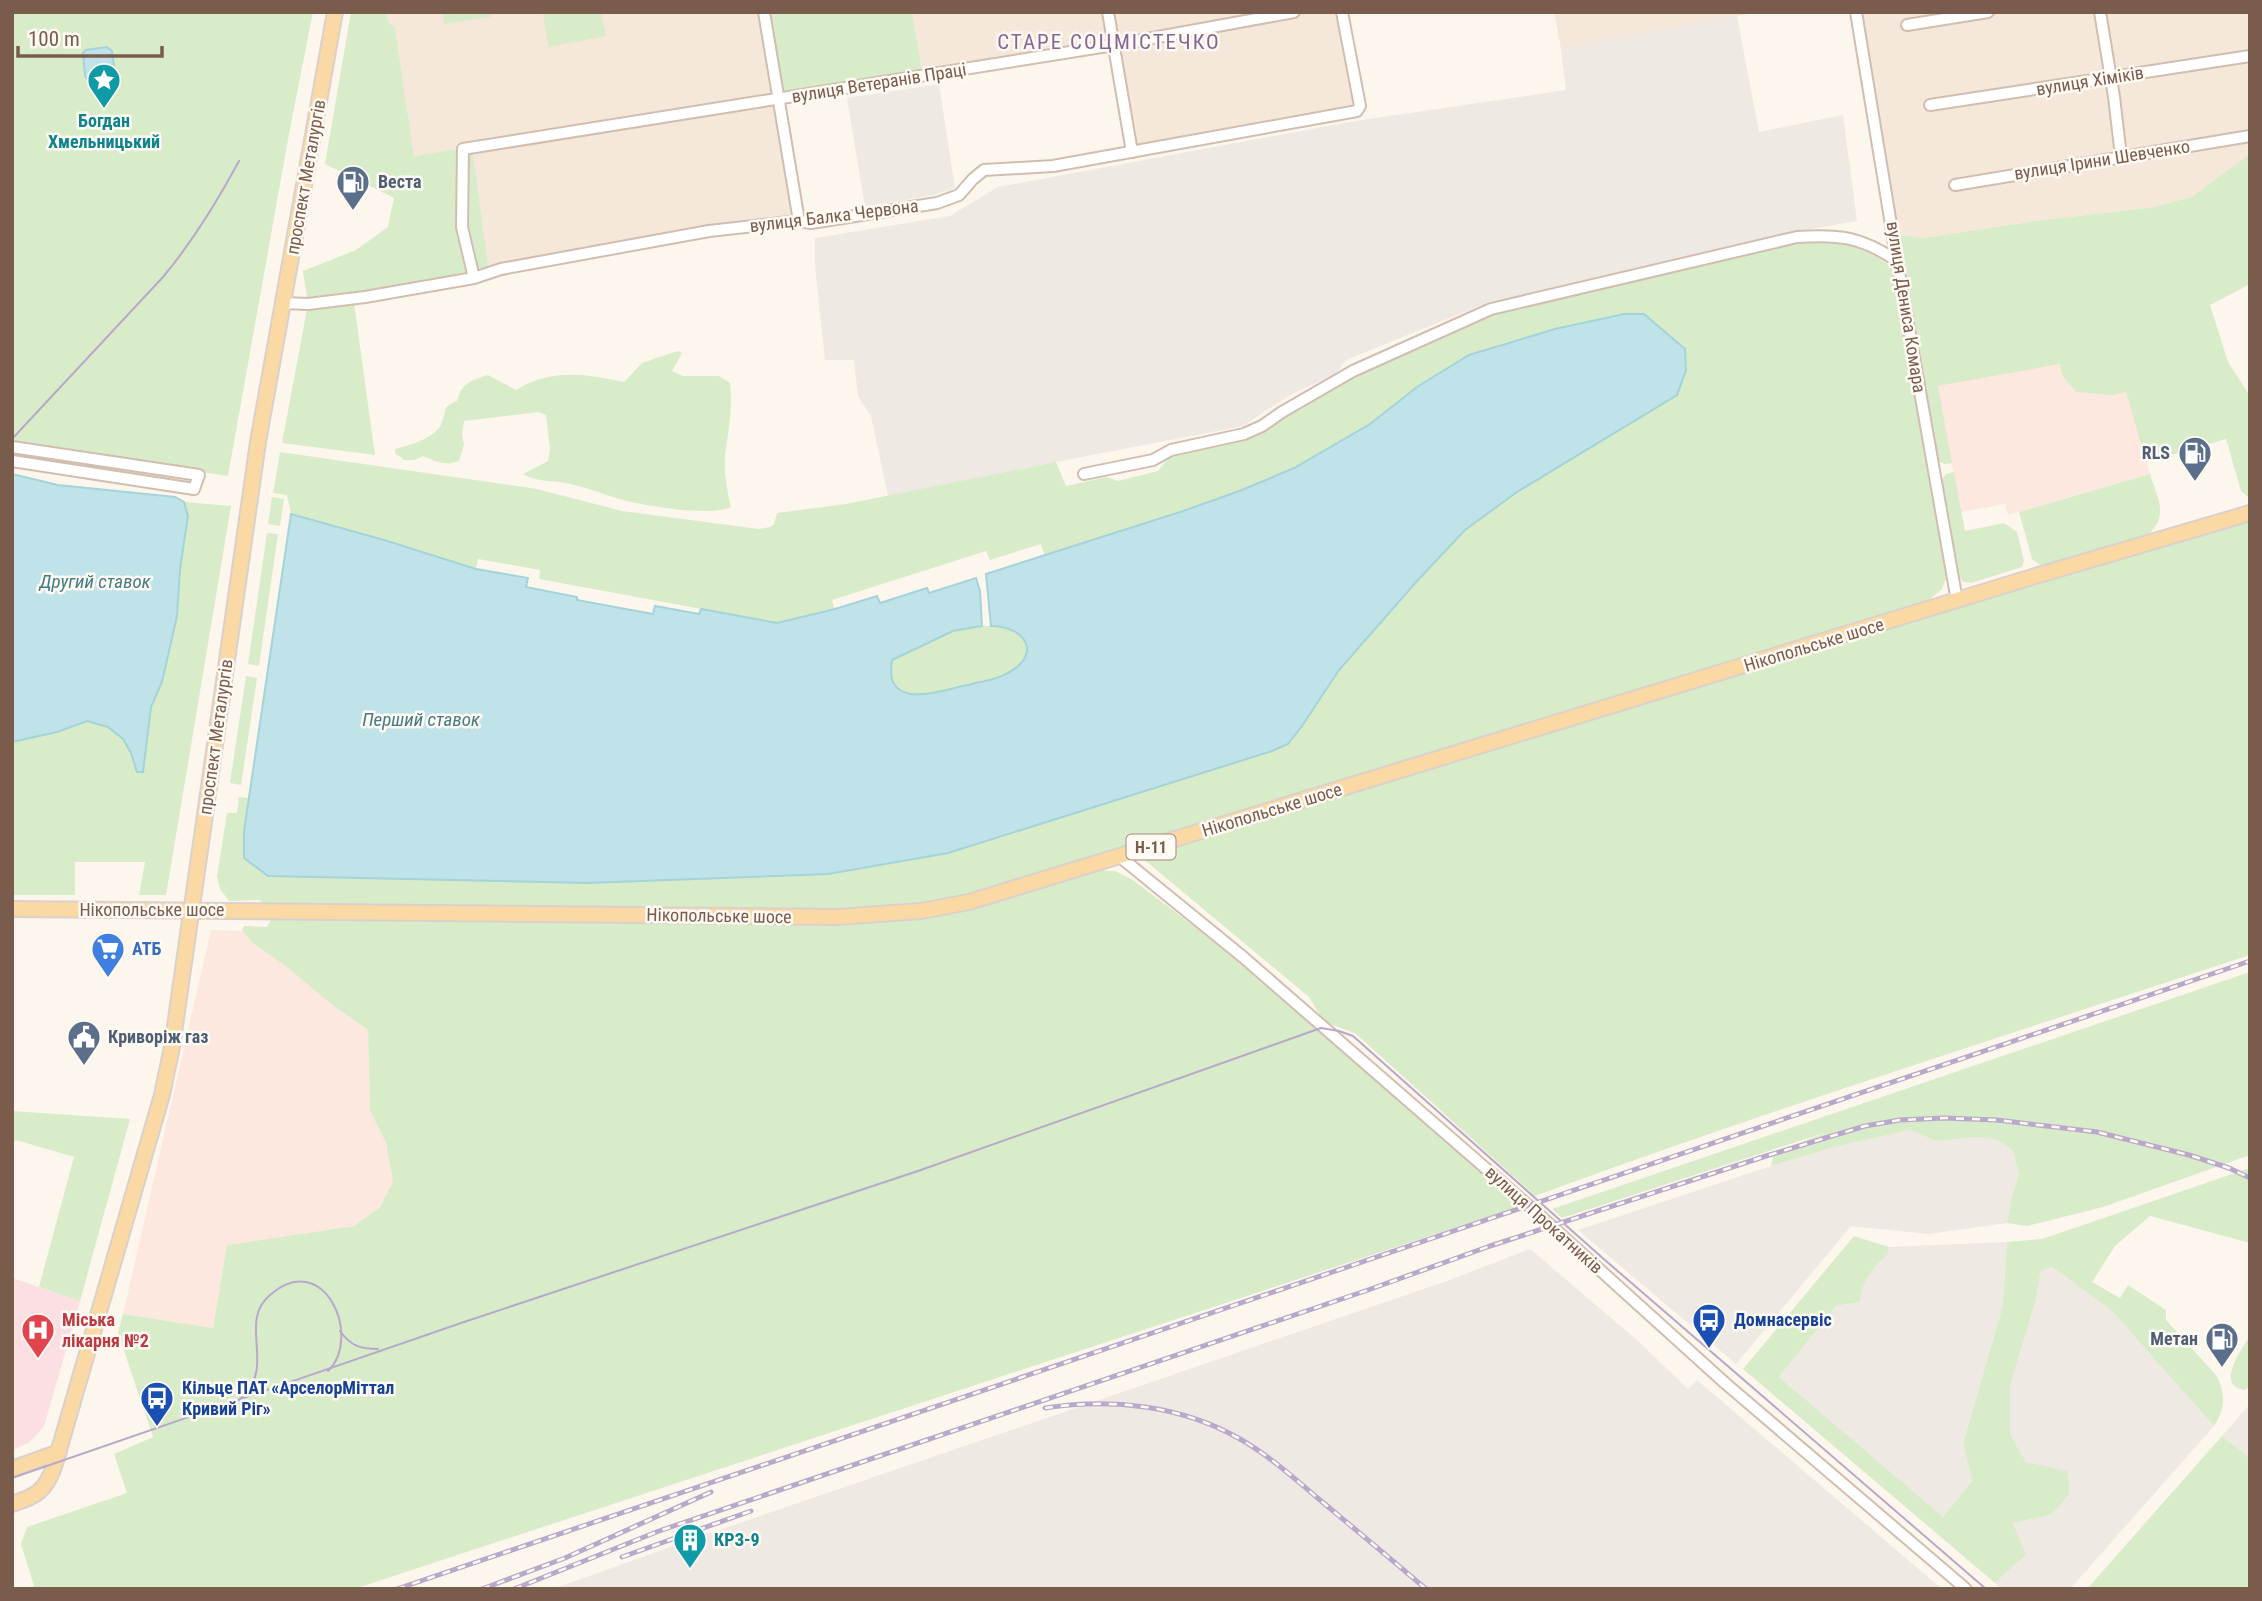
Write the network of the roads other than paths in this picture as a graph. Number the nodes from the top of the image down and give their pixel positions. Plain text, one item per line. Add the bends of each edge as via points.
1 (335, 12) edge
2 (764, 12) edge
3 (1108, 12) edge
4 (1294, 12) edge
5 (1342, 12) edge
6 (1856, 12) edge
7 (1988, 12) edge
8 (2100, 12) edge
9 (1907, 25) dead end
10 (1114, 45) junction
11 (2250, 56) edge
12 (2111, 78) junction
13 (779, 99) junction
14 (1930, 105) dead end
15 (2250, 136) edge
16 (1132, 152) junction
17 (2121, 156) junction
18 (1955, 185) dead end
19 (799, 221) junction
20 (1897, 261) junction
21 (474, 278) junction
22 (283, 303) junction
23 (12, 447) edge
24 (12, 461) edge
25 (135, 465) junction
26 (1084, 474) dead end
27 (132, 479) junction
28 (2250, 513) edge
29 (1957, 601) junction
30 (1119, 856) junction
31 (12, 909) edge
32 (191, 910) junction
33 (59, 1452) junction
34 (12, 1469) edge
35 (12, 1504) edge
36 (1966, 1589) edge

1 - 22 main road, проспект Металургів
2 - 13 street
3 - 10 street
4 - 10 street, вулиця Ветеранів Праці
5 - 16 street, вулиця Балка Червона via 1360,106 1357,111
6 - 20 street, вулиця Дениса Комара
7 - 9 street
8 - 12 street
10 - 13 street, вулиця Ветеранів Праці
10 - 16 street
11 - 12 street, вулиця Хіміків
12 - 14 street, вулиця Хіміків
12 - 17 street
13 - 19 street
13 - 21 street, вулиця Ветеранів Праці via 463,149 462,227
15 - 17 street, вулиця Ірини Шевченко
16 - 19 street, вулиця Балка Червона via 1053,166 984,170 959,195 937,203 811,223
17 - 18 street, вулиця Ірини Шевченко
19 - 21 street, вулиця Балка Червона via 709,231 501,269
20 - 26 street via 1878,248 1846,237 1797,237 1491,309 1353,371 1244,434
20 - 29 street, вулиця Дениса Комара
21 - 22 street, вулиця Балка Червона via 365,297
22 - 32 main road, проспект Металургів via 258,442
23 - 25 street
24 - 27 street
25 - 27 street
25 - 27 street via 199,475 194,489
28 - 29 main road, Нікопольське шосе / Н-11
29 - 30 main road, Нікопольське шосе / Н-11
30 - 32 main road, Нікопольське шосе / Н-11 via 969,902 921,911 836,917
30 - 36 street, вулиця Прокатників via 1243,957 1725,1383
31 - 32 main road, Нікопольське шосе / Н-11
32 - 33 main road, проспект Металургів via 162,1095
33 - 34 main road
33 - 35 main road, проспект Металургів via 43,1489

